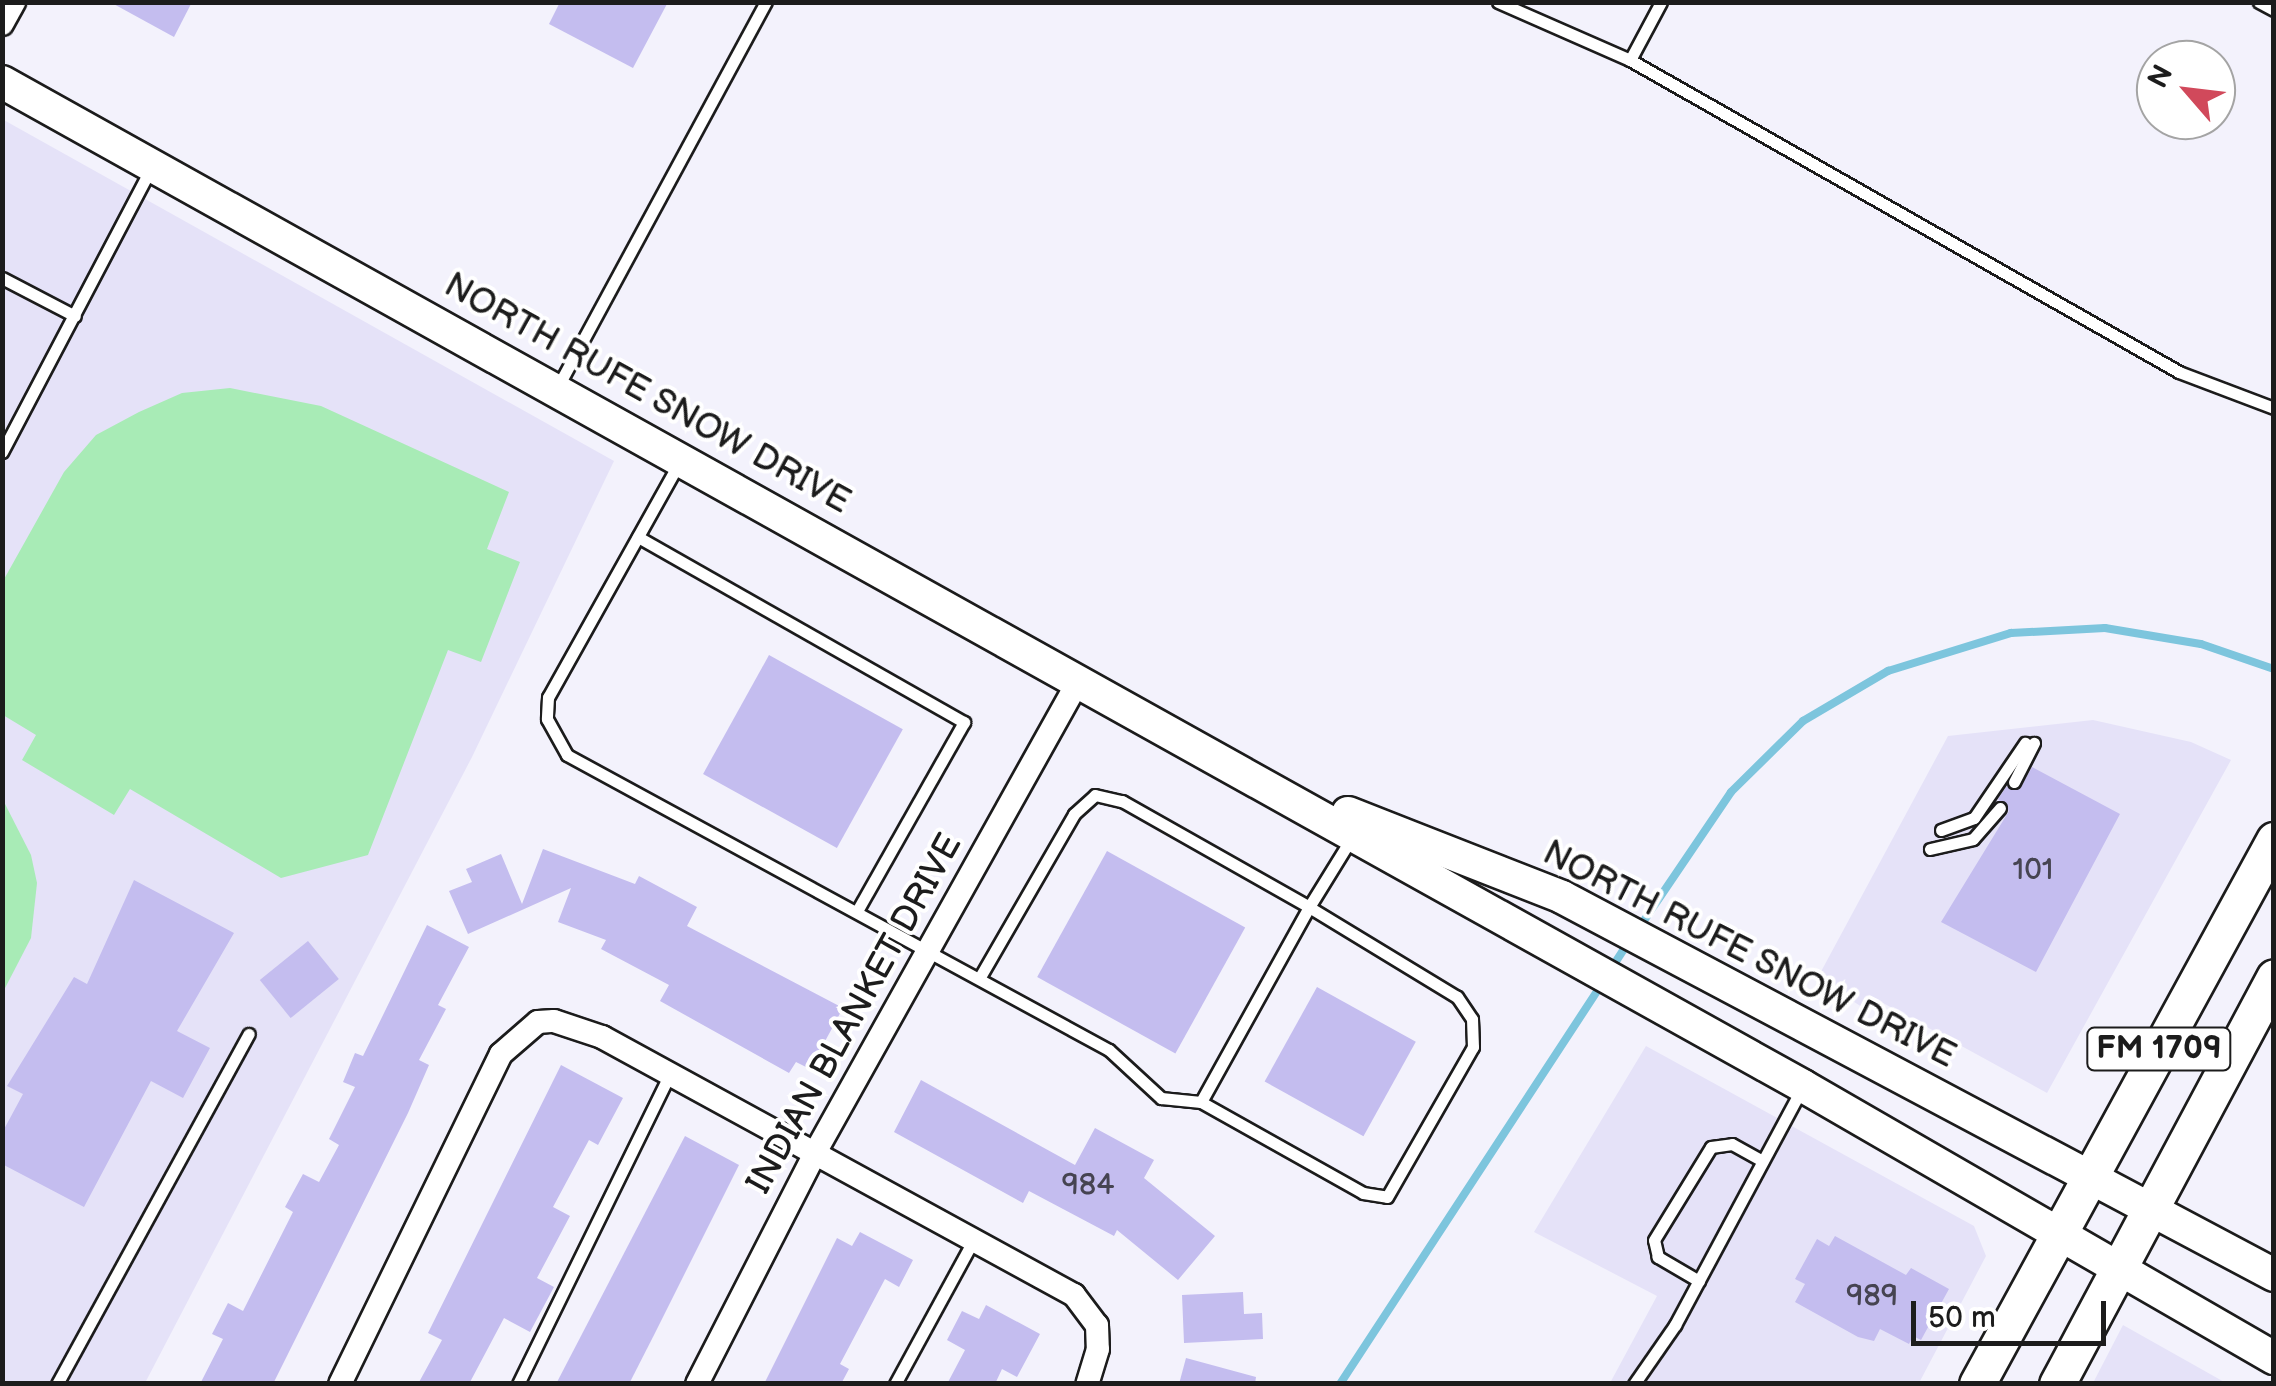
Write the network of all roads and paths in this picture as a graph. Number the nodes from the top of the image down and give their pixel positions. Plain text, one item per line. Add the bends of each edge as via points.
1 (14, 2) edge
2 (766, 2) edge
3 (1498, 2) edge
4 (1660, 2) edge
5 (2259, 2) edge
6 (2274, 10) edge
7 (2, 24) edge
8 (1630, 60) junction
9 (2, 82) edge
10 (153, 164) junction
11 (2, 278) edge
12 (75, 316) junction
13 (556, 390) junction
14 (2274, 408) edge
15 (2, 452) edge
16 (682, 460) junction
17 (638, 538) junction
18 (1078, 680) junction
19 (1253, 777) junction
20 (2014, 782) dead end
21 (2000, 808) dead end
22 (1941, 830) dead end
23 (1353, 835) junction
24 (2274, 840) edge
25 (1930, 849) dead end
26 (1310, 907) junction
27 (857, 912) junction
28 (928, 950) junction
29 (980, 977) junction
30 (2274, 977) edge
31 (249, 1034) dead end
32 (1830, 1040) junction
33 (670, 1074) junction
34 (1803, 1086) junction
35 (1201, 1102) junction
36 (816, 1151) junction
37 (1763, 1161) junction
38 (2090, 1176) junction
39 (2150, 1211) junction
40 (2060, 1232) junction
41 (974, 1239) junction
42 (2120, 1266) junction
43 (2274, 1275) edge
44 (1700, 1280) junction
45 (2274, 1358) edge
46 (57, 1384) edge
47 (340, 1384) edge
48 (518, 1384) edge
49 (697, 1384) edge
50 (895, 1384) edge
51 (1087, 1384) edge
52 (1634, 1384) edge
53 (1977, 1384) edge
54 (2058, 1384) edge

1 - 7 street
2 - 13 lane
3 - 8 lane
4 - 8 lane
5 - 6 lane
8 - 14 lane via 2179,372
9 - 10 main road, NORTH RUFE SNOW DRIVE
10 - 12 lane
10 - 13 main road, NORTH RUFE SNOW DRIVE
11 - 12 lane
12 - 15 lane
13 - 16 main road, NORTH RUFE SNOW DRIVE
16 - 17 lane
16 - 18 main road, NORTH RUFE SNOW DRIVE
17 - 27 lane via 548,698 548,719 567,755
17 - 27 lane via 964,722
18 - 19 main road, NORTH RUFE SNOW DRIVE
18 - 28 street, INDIAN BLANKET DRIVE
19 - 23 main road, NORTH RUFE SNOW DRIVE
19 - 32 main road, NORTH RUFE SNOW DRIVE via 1562,897
20 - 22 lane via 2030,743 1974,818
21 - 25 lane via 1973,839
23 - 26 lane
23 - 34 main road, NORTH RUFE SNOW DRIVE
24 - 38 main road, FM 1709
26 - 29 lane via 1122,801 1095,795 1074,814
26 - 35 lane
26 - 35 lane via 1457,997 1472,1019 1473,1046 1387,1197 1363,1193
27 - 28 lane
28 - 29 lane
28 - 36 street, INDIAN BLANKET DRIVE
29 - 35 lane via 1109,1050 1161,1098
30 - 39 main road, FM 1709
31 - 46 lane
32 - 34 main road
32 - 38 main road, NORTH RUFE SNOW DRIVE
33 - 36 street
33 - 47 street via 576,1025 538,1022 522,1033 500,1054
33 - 48 lane
34 - 37 lane
34 - 40 main road, NORTH RUFE SNOW DRIVE
36 - 41 street
36 - 49 street, INDIAN BLANKET DRIVE
37 - 44 lane
37 - 44 lane via 1732,1144 1711,1148 1654,1240 1658,1257
38 - 39 main road, NORTH RUFE SNOW DRIVE
38 - 40 main road, FM 1709
39 - 42 main road, FM 1709
39 - 43 main road, NORTH RUFE SNOW DRIVE
40 - 42 main road, NORTH RUFE SNOW DRIVE
40 - 53 main road, FM 1709
41 - 50 lane
41 - 51 street via 1074,1295 1092,1315 1098,1350
42 - 45 main road, NORTH RUFE SNOW DRIVE
42 - 54 main road, FM 1709
44 - 52 lane

